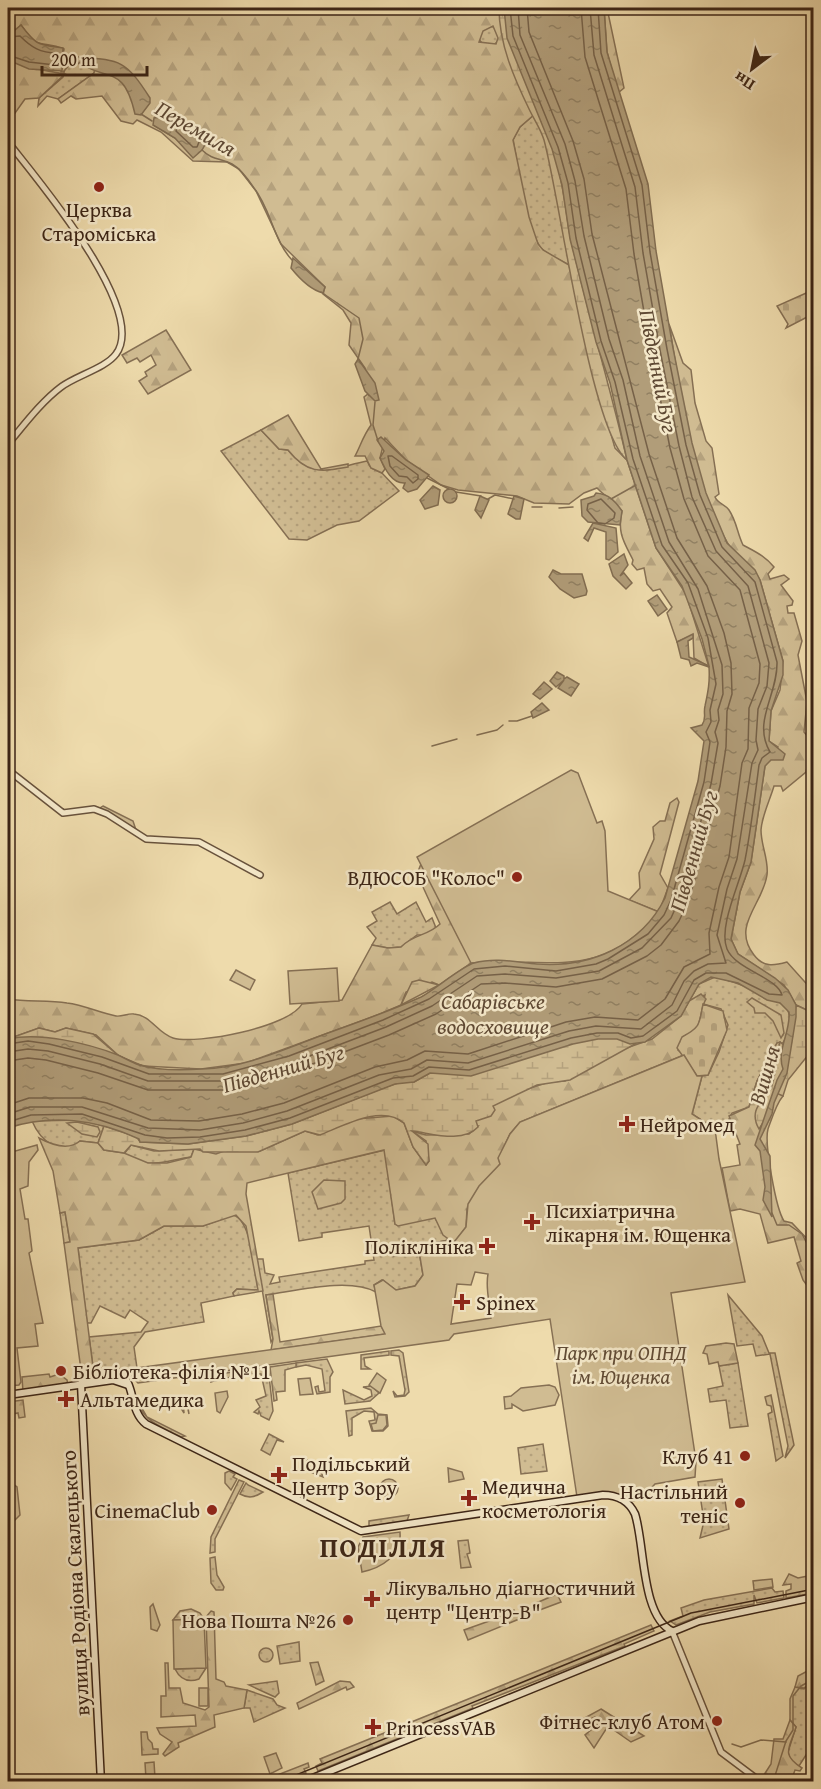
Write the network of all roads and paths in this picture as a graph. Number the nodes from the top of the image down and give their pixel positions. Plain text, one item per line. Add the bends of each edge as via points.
1 (8, 142) edge
2 (8, 444) edge
3 (8, 770) edge
4 (260, 875) dead end
5 (81, 1384) junction
6 (8, 1395) edge
7 (813, 1598) edge
8 (672, 1631) junction
9 (100, 1782) edge
10 (303, 1782) edge
11 (761, 1782) edge

1 - 2 street via 100,268 112,293 123,335 114,358 61,387
3 - 4 street via 57,810 102,811 144,838 199,842
5 - 6 main road
5 - 8 main road via 113,1380 129,1385 135,1411 147,1424 361,1531 603,1495 617,1497 635,1514 651,1600 659,1620
5 - 9 main road, вулиця Родіона Скалецького
7 - 8 main road via 718,1616
8 - 10 main road
8 - 11 street via 721,1752

